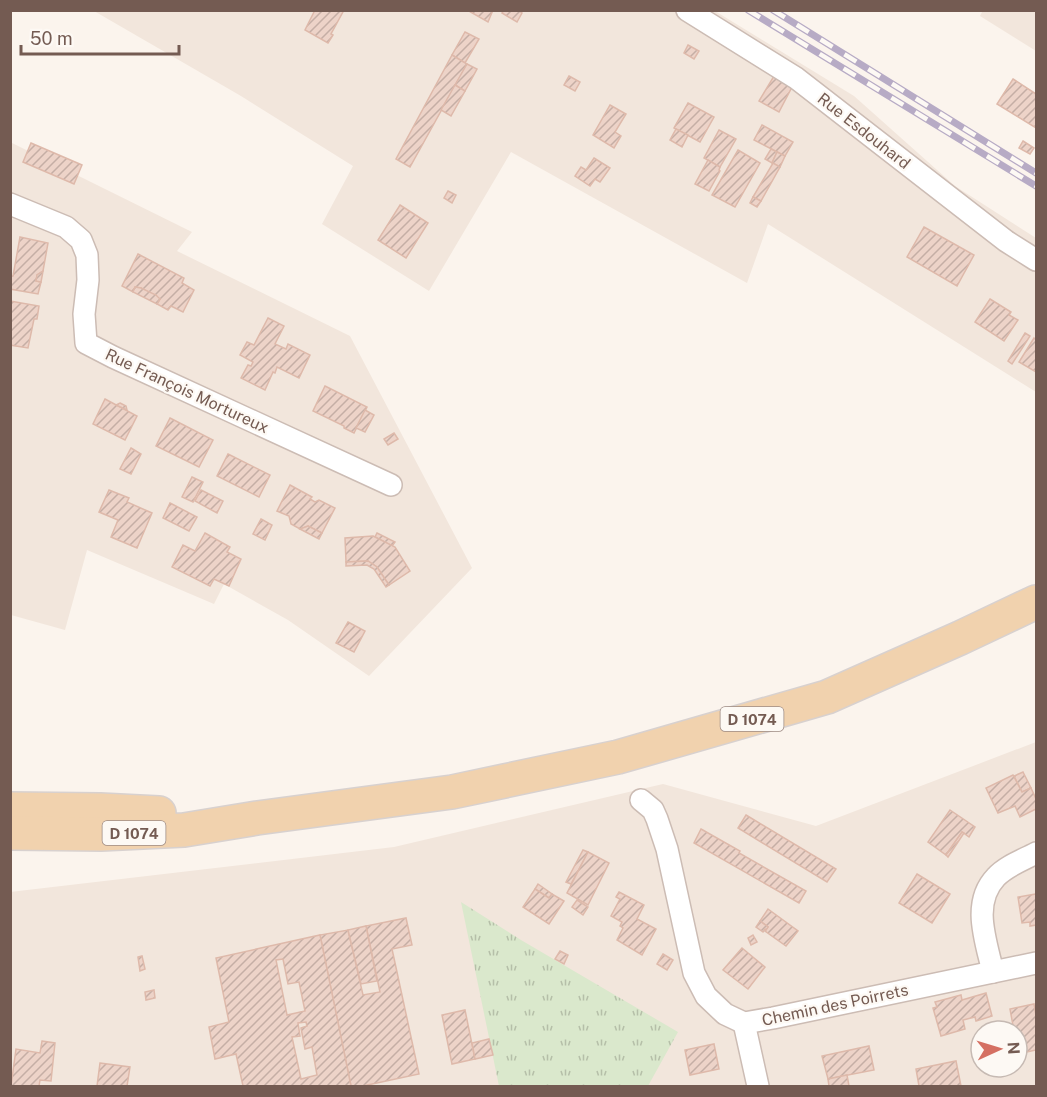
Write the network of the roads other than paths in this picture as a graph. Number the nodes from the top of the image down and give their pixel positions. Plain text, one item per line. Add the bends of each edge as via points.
1 (687, 10) edge
2 (10, 204) edge
3 (1036, 260) edge
4 (391, 486) dead end
5 (1036, 602) edge
6 (641, 800) dead end
7 (10, 809) edge
8 (257, 818) junction
9 (10, 833) edge
10 (1036, 853) edge
11 (1036, 963) edge
12 (993, 972) junction
13 (744, 1023) junction
14 (758, 1086) edge

1 - 3 street, Rue Esdouhard via 796,78
2 - 4 street, Rue François Mortureux via 66,226 81,240 87,255 87,343
5 - 8 main road, D 1074 via 827,697 618,758 452,792
6 - 13 street, Chemin des Poirrets via 657,819 667,849 694,973 706,996 725,1014
7 - 8 main road, D 1074
8 - 9 main road, D 1074 via 184,830
10 - 12 street via 1008,867 987,888 982,921
11 - 12 street, Chemin des Poirrets
12 - 13 street, Chemin des Poirrets
13 - 14 street

